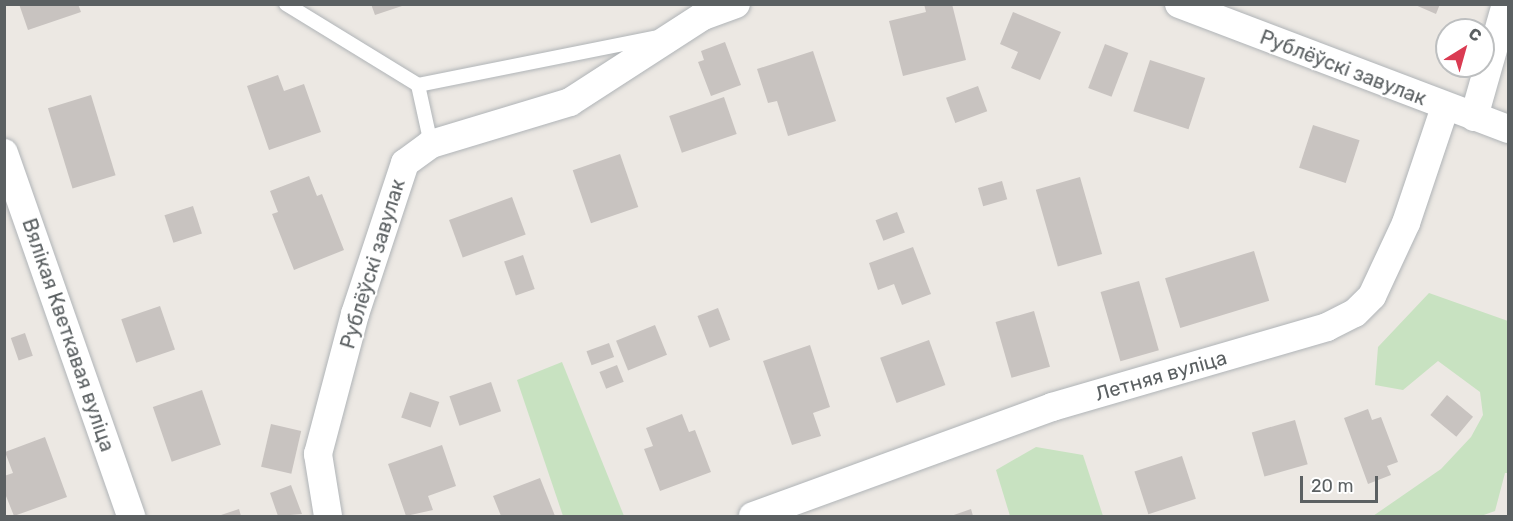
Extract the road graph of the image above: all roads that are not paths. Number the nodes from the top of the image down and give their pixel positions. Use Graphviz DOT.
graph roads {
  1 [pos="286,4"];
  2 [pos="736,4"];
  3 [pos="1179,4"];
  4 [pos="1506,4"];
  5 [pos="673,35"];
  6 [pos="418,85"];
  7 [pos="1445,107"];
  8 [pos="1474,117"];
  9 [pos="1509,129"];
  10 [pos="431,144"];
  11 [pos="4,153"];
  12 [pos="131,516"];
  13 [pos="328,516"];
  14 [pos="753,516"];
  1 -- 6 [label="lane"];
  2 -- 5 [label="street, Рублёўскі завулак"];
  3 -- 7 [label="street, Рублёўскі завулак"];
  4 -- 8 [label="street"];
  5 -- 6 [label="lane"];
  5 -- 10 [label="street, Рублёўскі завулак"];
  6 -- 10 [label="lane"];
  7 -- 8 [label="street, Рублёўскі завулак"];
  7 -- 14 [label="street, Летняя вуліца"];
  8 -- 9 [label="street, Рублёўскі завулак"];
  10 -- 13 [label="street, Рублёўскі завулак"];
  11 -- 12 [label="street, Вялікая Кветкавая вуліца"];
}
